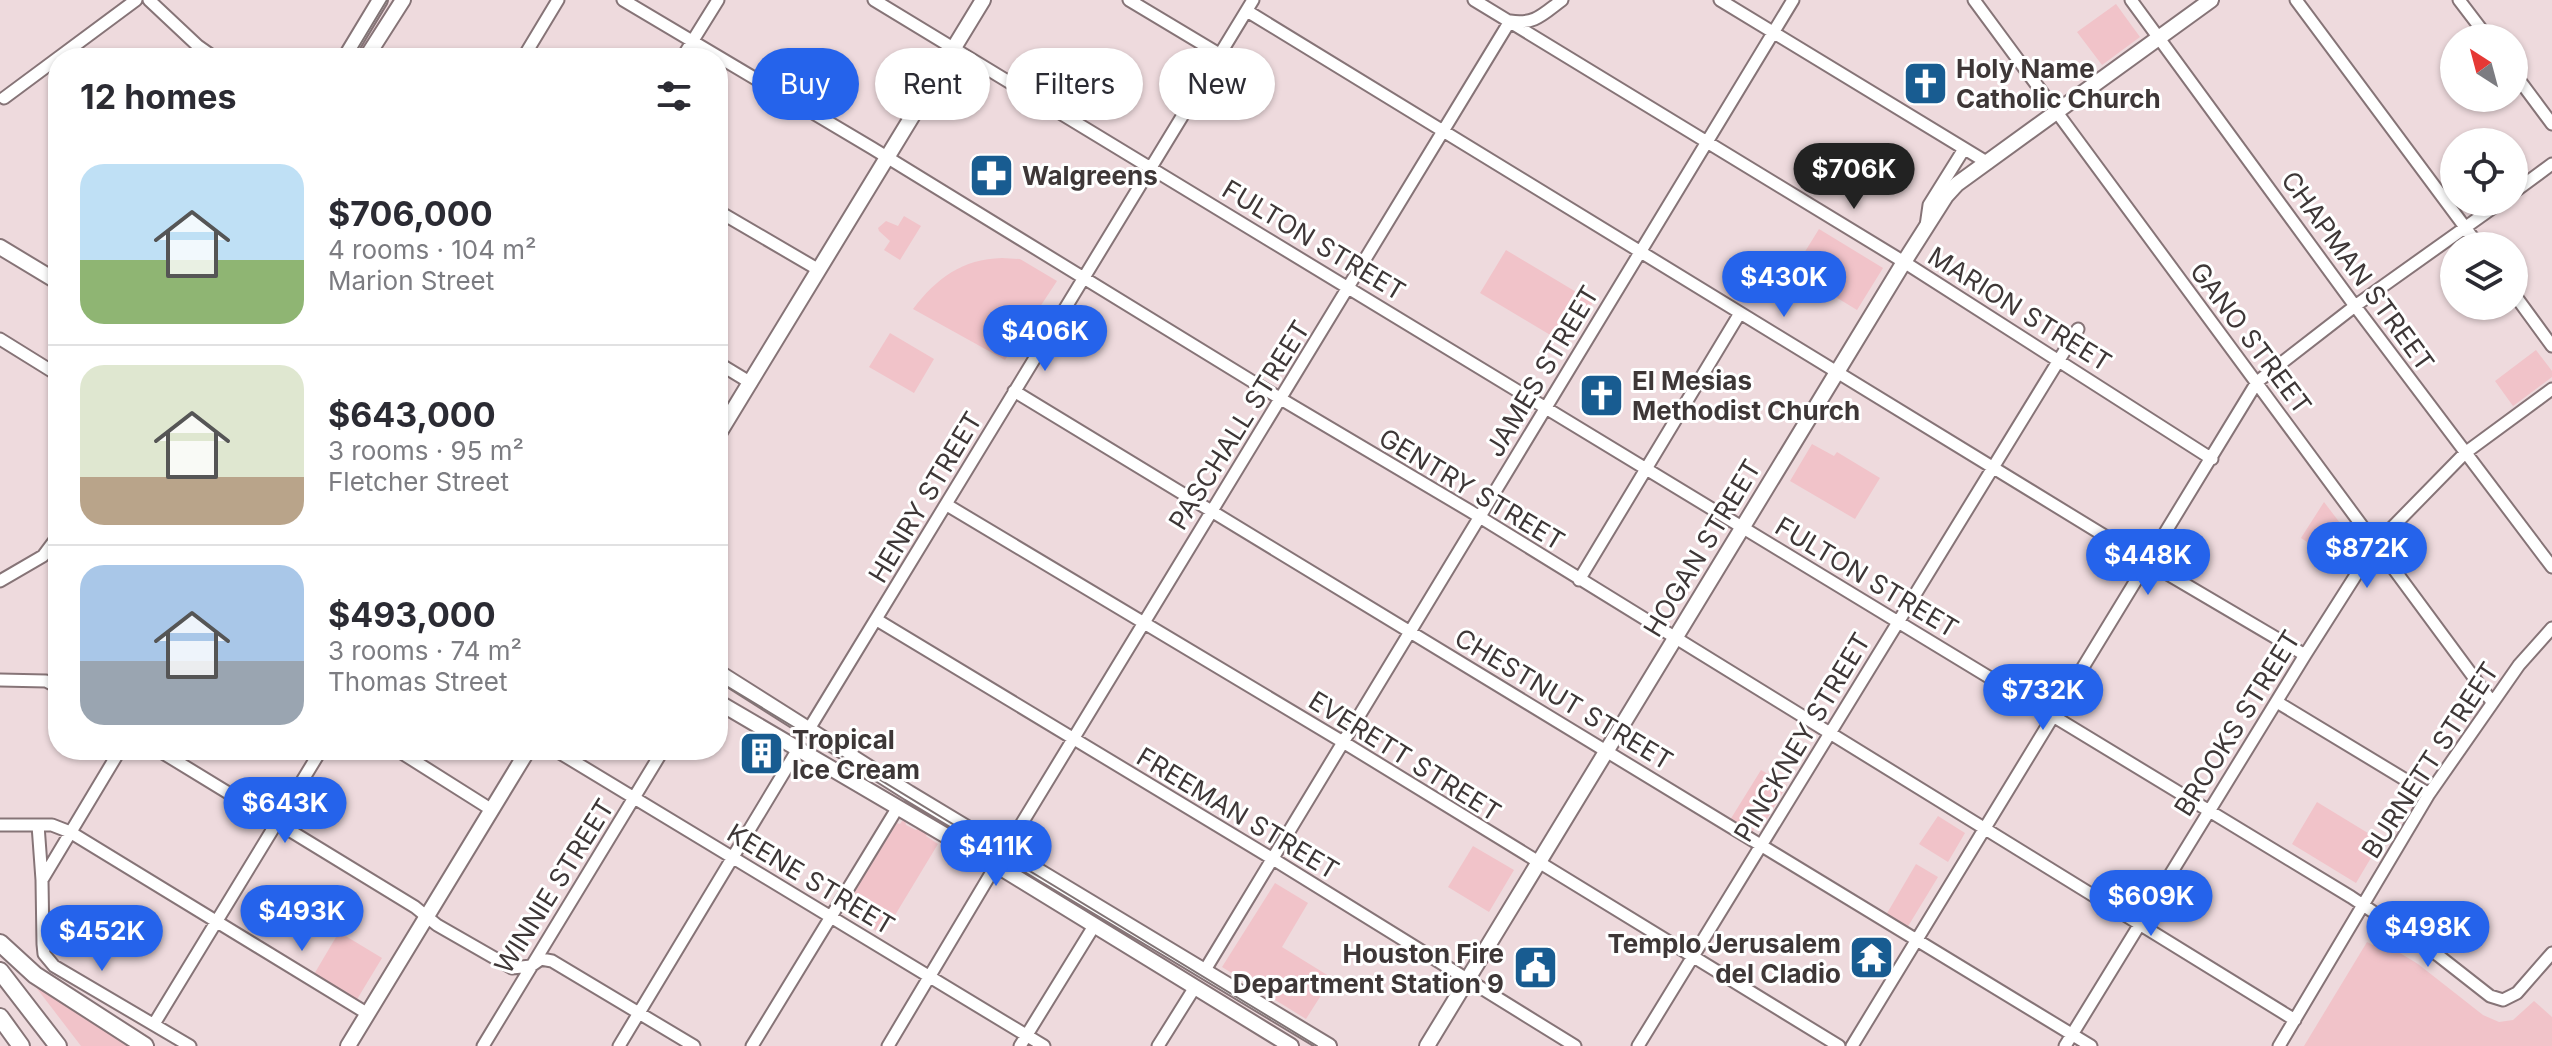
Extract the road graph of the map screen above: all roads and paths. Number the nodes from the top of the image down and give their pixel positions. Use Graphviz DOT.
graph roads {
  1 [pos="136,0"];
  2 [pos="149,0"];
  3 [pos="380,0"];
  4 [pos="403,0"];
  5 [pos="558,0"];
  6 [pos="623,0"];
  7 [pos="718,0"];
  8 [pos="874,0"];
  9 [pos="983,0"];
  10 [pos="1129,0"];
  11 [pos="1474,0"];
  12 [pos="1562,0"];
  13 [pos="1720,0"];
  14 [pos="1793,0"];
  15 [pos="1974,0"];
  16 [pos="2131,0"];
  17 [pos="2211,0"];
  18 [pos="2296,0"];
  19 [pos="2459,0"];
  20 [pos="1250,5"];
  21 [pos="1510,21"];
  22 [pos="2477,24"];
  23 [pos="1773,33"];
  24 [pos="2159,38"];
  25 [pos="693,40"];
  26 [pos="71,48"];
  27 [pos="201,48"];
  28 [pos="351,48"];
  29 [pos="372,48"];
  30 [pos="529,48"];
  31 [pos="688,48"];
  32 [pos="706,48"];
  33 [pos="951,48"];
  34 [pos="954,48"];
  35 [pos="1209,48"];
  36 [pos="1223,48"];
  37 [pos="728,61"];
  38 [pos="48,65"];
  39 [pos="990,71"];
  40 [pos="2528,92"];
  41 [pos="4,98"];
  42 [pos="2058,113"];
  43 [pos="910,120"];
  44 [pos="1180,120"];
  45 [pos="2552,124"];
  46 [pos="1443,133"];
  47 [pos="1707,141"];
  48 [pos="1964,149"];
  49 [pos="888,157"];
  50 [pos="1988,163"];
  51 [pos="2552,164"];
  52 [pos="1151,169"];
  53 [pos="2528,182"];
  54 [pos="2482,216"];
  55 [pos="728,217"];
  56 [pos="1926,226"];
  57 [pos="2466,228"];
  58 [pos="2469,232"];
  59 [pos="0,247"];
  60 [pos="1639,251"];
  61 [pos="1904,262"];
  62 [pos="819,270"];
  63 [pos="48,276"];
  64 [pos="1084,278"];
  65 [pos="1350,287"];
  66 [pos="2355,306"];
  67 [pos="1740,313"];
  68 [pos="2528,313"];
  69 [pos="2078,329"];
  70 [pos="0,339"];
  71 [pos="2552,346"];
  72 [pos="2059,359"];
  73 [pos="48,369"];
  74 [pos="728,369"];
  75 [pos="1838,372"];
  76 [pos="2257,382"];
  77 [pos="751,383"];
  78 [pos="2552,389"];
  79 [pos="1014,391"];
  80 [pos="1281,399"];
  81 [pos="1548,407"];
  82 [pos="728,419"];
  83 [pos="2465,453"];
  84 [pos="2212,459"];
  85 [pos="1646,467"];
  86 [pos="1993,467"];
  87 [pos="947,505"];
  88 [pos="1212,512"];
  89 [pos="1479,517"];
  90 [pos="1743,527"];
  91 [pos="2375,545"];
  92 [pos="48,550"];
  93 [pos="2149,563"];
  94 [pos="2552,567"];
  95 [pos="1579,580"];
  96 [pos="0,581"];
  97 [pos="877,620"];
  98 [pos="1898,622"];
  99 [pos="1144,624"];
  100 [pos="2552,628"];
  101 [pos="1410,632"];
  102 [pos="1674,639"];
  103 [pos="2305,655"];
  104 [pos="728,678"];
  105 [pos="0,680"];
  106 [pos="48,682"];
  107 [pos="2277,702"];
  108 [pos="2492,702"];
  109 [pos="728,708"];
  110 [pos="2054,717"];
  111 [pos="809,729"];
  112 [pos="1830,734"];
  113 [pos="1074,739"];
  114 [pos="1343,742"];
  115 [pos="798,749"];
  116 [pos="1606,751"];
  117 [pos="114,760"];
  118 [pos="175,760"];
  119 [pos="315,760"];
  120 [pos="413,760"];
  121 [pos="522,760"];
  122 [pos="571,760"];
  123 [pos="657,760"];
  124 [pos="2429,794"];
  125 [pos="634,798"];
  126 [pos="898,807"];
  127 [pos="492,810"];
  128 [pos="2208,812"];
  129 [pos="278,822"];
  130 [pos="0,825"];
  131 [pos="38,825"];
  132 [pos="1985,829"];
  133 [pos="70,832"];
  134 [pos="1761,845"];
  135 [pos="1005,851"];
  136 [pos="732,858"];
  137 [pos="1273,859"];
  138 [pos="1539,863"];
  139 [pos="996,865"];
  140 [pos="42,880"];
  141 [pos="2364,906"];
  142 [pos="426,916"];
  143 [pos="831,916"];
  144 [pos="218,922"];
  145 [pos="2138,925"];
  146 [pos="1094,926"];
  147 [pos="1917,940"];
  148 [pos="0,943"];
  149 [pos="2552,953"];
  150 [pos="1693,957"];
  151 [pos="531,966"];
  152 [pos="1205,970"];
  153 [pos="0,971"];
  154 [pos="930,976"];
  155 [pos="1468,980"];
  156 [pos="1195,987"];
  157 [pos="640,1013"];
  158 [pos="368,1014"];
  159 [pos="0,1017"];
  160 [pos="2295,1020"];
  161 [pos="154,1024"];
  162 [pos="0,1028"];
  163 [pos="2072,1035"];
  164 [pos="1024,1041"];
  165 [pos="11,1046"];
  166 [pos="21,1046"];
  167 [pos="58,1046"];
  168 [pos="145,1046"];
  169 [pos="190,1046"];
  170 [pos="348,1046"];
  171 [pos="483,1046"];
  172 [pos="619,1046"];
  173 [pos="694,1046"];
  174 [pos="752,1046"];
  175 [pos="888,1046"];
  176 [pos="1044,1046"];
  177 [pos="1158,1046"];
  178 [pos="1291,1046"];
  179 [pos="1329,1046"];
  180 [pos="1427,1046"];
  181 [pos="1575,1046"];
  182 [pos="1638,1046"];
  183 [pos="1839,1046"];
  184 [pos="1852,1046"];
  185 [pos="2065,1046"];
  186 [pos="2091,1046"];
  187 [pos="2279,1046"];
  1 -- 26 [label="street"];
  2 -- 27 [label="street"];
  3 -- 28 [label="main road"];
  4 -- 29 [label="main road"];
  5 -- 30 [label="street"];
  6 -- 25 [label="street, GENTRY STREET"];
  7 -- 25 [label="street"];
  8 -- 33 [label="street, FULTON STREET"];
  9 -- 34 [label="main road"];
  10 -- 35 [label="street"];
  11 -- 21 [label="street, MARION STREET"];
  12 -- 21 [label="street"];
  13 -- 23 [label="street"];
  14 -- 23 [label="street, JAMES STREET"];
  15 -- 42 [label="street, GANO STREET"];
  16 -- 24 [label="street, CHAPMAN STREET"];
  17 -- 24 [label="main road, HOGAN STREET"];
  18 -- 57 [label="street"];
  19 -- 22 [label="street"];
  20 -- 36 [label="street, HENRY STREET"];
  20 -- 46 [label="street"];
  21 -- 46 [label="street, PASCHALL STREET"];
  21 -- 47 [label="street, MARION STREET"];
  23 -- 47 [label="street, JAMES STREET"];
  23 -- 48 [label="street"];
  24 -- 42 [label="main road, HOGAN STREET"];
  24 -- 66 [label="street, CHAPMAN STREET"];
  25 -- 31 [label="street"];
  25 -- 32 [label="street, GENTRY STREET"];
  37 -- 49 [label="street, GENTRY STREET"];
  38 -- 41 [label="street"];
  39 -- 52 [label="street, FULTON STREET"];
  40 -- 45 [label="street"];
  42 -- 50 [label="main road, HOGAN STREET"];
  42 -- 76 [label="street, GANO STREET"];
  43 -- 49 [label="main road"];
  44 -- 52 [label="street, HENRY STREET"];
  46 -- 60 [label="street"];
  46 -- 65 [label="street, PASCHALL STREET"];
  47 -- 60 [label="street, JAMES STREET"];
  47 -- 61 [label="street, MARION STREET"];
  48 -- 50 [label="street"];
  48 -- 56 [label="street"];
  49 -- 62 [label="main road"];
  49 -- 64 [label="street, GENTRY STREET"];
  50 -- 56 [label="main road, HOGAN STREET"];
  51 -- 53 [label="street"];
  52 -- 64 [label="street, HENRY STREET"];
  52 -- 65 [label="street, FULTON STREET"];
  54 -- 57 [label="street"];
  55 -- 62 [label="street"];
  56 -- 61 [label="main road, HOGAN STREET"];
  57 -- 58 [label="street"];
  57 -- 66 [label="street"];
  59 -- 63 [label="main road"];
  60 -- 67 [label="street"];
  60 -- 81 [label="street, JAMES STREET"];
  61 -- 72 [label="street, MARION STREET"];
  61 -- 75 [label="main road, HOGAN STREET"];
  62 -- 77 [label="main road"];
  64 -- 79 [label="street, HENRY STREET"];
  64 -- 80 [label="street, GENTRY STREET"];
  65 -- 80 [label="street, PASCHALL STREET"];
  65 -- 81 [label="street, FULTON STREET"];
  66 -- 76 [label="street"];
  66 -- 83 [label="street, CHAPMAN STREET"];
  67 -- 75 [label="street"];
  67 -- 85 [label="street"];
  68 -- 71 [label="street"];
  69 -- 72 [label="street, PINCKNEY STREET"];
  70 -- 73 [label="street"];
  72 -- 84 [label="street, MARION STREET"];
  72 -- 86 [label="street, PINCKNEY STREET"];
  74 -- 77 [label="street"];
  75 -- 86 [label="street"];
  75 -- 90 [label="main road, HOGAN STREET"];
  76 -- 84 [label="street"];
  76 -- 91 [label="street, GANO STREET"];
  77 -- 82 [label="main road"];
  78 -- 83 [label="street, BROOKS STREET"];
  79 -- 87 [label="street, HENRY STREET"];
  79 -- 88 [label="street, CHESTNUT STREET"];
  80 -- 88 [label="street, PASCHALL STREET"];
  80 -- 89 [label="street, GENTRY STREET"];
  81 -- 85 [label="street, FULTON STREET"];
  81 -- 89 [label="street, JAMES STREET"];
  83 -- 91 [label="street, BROOKS STREET"];
  83 -- 94 [label="street, CHAPMAN STREET"];
  84 -- 93 [label="street"];
  85 -- 90 [label="street, FULTON STREET"];
  85 -- 95 [label="street"];
  86 -- 93 [label="street"];
  86 -- 98 [label="street, PINCKNEY STREET"];
  87 -- 97 [label="street, HENRY STREET"];
  87 -- 99 [label="street, EVERETT STREET"];
  88 -- 99 [label="street, PASCHALL STREET"];
  88 -- 101 [label="street, CHESTNUT STREET"];
  89 -- 95 [label="street, GENTRY STREET"];
  89 -- 101 [label="street, JAMES STREET"];
  90 -- 98 [label="street, FULTON STREET"];
  90 -- 102 [label="main road, HOGAN STREET"];
  91 -- 103 [label="street, BROOKS STREET"];
  91 -- 108 [label="street, GANO STREET"];
  92 -- 96 [label="street"];
  93 -- 103 [label="street"];
  93 -- 110 [label="street"];
  95 -- 102 [label="street, GENTRY STREET"];
  97 -- 111 [label="street, HENRY STREET"];
  97 -- 113 [label="street, FREEMAN STREET"];
  98 -- 110 [label="street, FULTON STREET"];
  98 -- 112 [label="street, PINCKNEY STREET"];
  99 -- 113 [label="street, PASCHALL STREET"];
  99 -- 114 [label="street, EVERETT STREET"];
  100 -- 108 [label="street, BURNETT STREET"];
  101 -- 114 [label="street, JAMES STREET"];
  101 -- 116 [label="street, CHESTNUT STREET"];
  102 -- 112 [label="street, GENTRY STREET"];
  102 -- 116 [label="main road, HOGAN STREET"];
  103 -- 107 [label="street, BROOKS STREET"];
  104 -- 111 [label="main road"];
  105 -- 106 [label="street"];
  107 -- 124 [label="street"];
  107 -- 128 [label="street, BROOKS STREET"];
  108 -- 124 [label="street, BURNETT STREET"];
  109 -- 115 [label="main road"];
  110 -- 128 [label="street, FULTON STREET"];
  110 -- 132 [label="street"];
  111 -- 135 [label="main road"];
  112 -- 132 [label="street, GENTRY STREET"];
  112 -- 134 [label="street, PINCKNEY STREET"];
  113 -- 135 [label="street, PASCHALL STREET"];
  113 -- 137 [label="street, FREEMAN STREET"];
  114 -- 137 [label="street, JAMES STREET"];
  114 -- 138 [label="street, EVERETT STREET"];
  115 -- 126 [label="main road"];
  115 -- 136 [label="street"];
  116 -- 134 [label="street, CHESTNUT STREET"];
  116 -- 138 [label="main road, HOGAN STREET"];
  117 -- 133 [label="street"];
  118 -- 129 [label="street"];
  119 -- 129 [label="street"];
  120 -- 127 [label="street"];
  121 -- 127 [label="main road"];
  122 -- 125 [label="street, KEENE STREET"];
  123 -- 125 [label="street, WINNIE STREET"];
  124 -- 141 [label="street, BURNETT STREET"];
  125 -- 136 [label="street, KEENE STREET"];
  125 -- 151 [label="street, WINNIE STREET"];
  126 -- 139 [label="main road"];
  126 -- 143 [label="street"];
  127 -- 142 [label="main road"];
  128 -- 141 [label="street, FULTON STREET"];
  128 -- 145 [label="street, BROOKS STREET"];
  129 -- 142 [label="street"];
  129 -- 144 [label="street"];
  130 -- 131 [label="street"];
  131 -- 133 [label="street"];
  131 -- 140 [label="street"];
  132 -- 145 [label="street, GENTRY STREET"];
  132 -- 147 [label="street"];
  133 -- 140 [label="street"];
  133 -- 144 [label="street"];
  134 -- 147 [label="street, CHESTNUT STREET"];
  134 -- 150 [label="street, PINCKNEY STREET"];
  135 -- 152 [label="main road"];
  136 -- 143 [label="street, KEENE STREET"];
  136 -- 157 [label="street"];
  137 -- 152 [label="street, JAMES STREET"];
  137 -- 155 [label="street, FREEMAN STREET"];
  138 -- 150 [label="street, EVERETT STREET"];
  138 -- 155 [label="main road, HOGAN STREET"];
  139 -- 146 [label="main road"];
  139 -- 154 [label="street"];
  140 -- 161 [label="street"];
  141 -- 149 [label="street, FULTON STREET"];
  141 -- 160 [label="street, BURNETT STREET"];
  142 -- 151 [label="street"];
  142 -- 158 [label="main road"];
  143 -- 154 [label="street, KEENE STREET"];
  143 -- 174 [label="street"];
  144 -- 158 [label="street"];
  144 -- 161 [label="street"];
  145 -- 160 [label="street, GENTRY STREET"];
  145 -- 163 [label="street, BROOKS STREET"];
  146 -- 156 [label="main road"];
  146 -- 164 [label="street"];
  147 -- 163 [label="street, CHESTNUT STREET"];
  147 -- 184 [label="street"];
  148 -- 168 [label="highway"];
  150 -- 182 [label="street, PINCKNEY STREET"];
  150 -- 183 [label="street, EVERETT STREET"];
  151 -- 157 [label="street"];
  151 -- 171 [label="street, WINNIE STREET"];
  152 -- 179 [label="main road"];
  153 -- 167 [label="highway"];
  154 -- 164 [label="street, KEENE STREET"];
  154 -- 175 [label="street"];
  155 -- 180 [label="main road, HOGAN STREET"];
  155 -- 181 [label="street, FREEMAN STREET"];
  156 -- 177 [label="street"];
  156 -- 178 [label="main road"];
  157 -- 172 [label="street"];
  157 -- 173 [label="street"];
  158 -- 170 [label="main road"];
  159 -- 166 [label="highway"];
  160 -- 187 [label="street, BURNETT STREET"];
  161 -- 169 [label="street"];
  162 -- 165 [label="highway"];
  163 -- 185 [label="street, BROOKS STREET"];
  163 -- 186 [label="street, CHESTNUT STREET"];
  164 -- 176 [label="street, KEENE STREET"];
}
